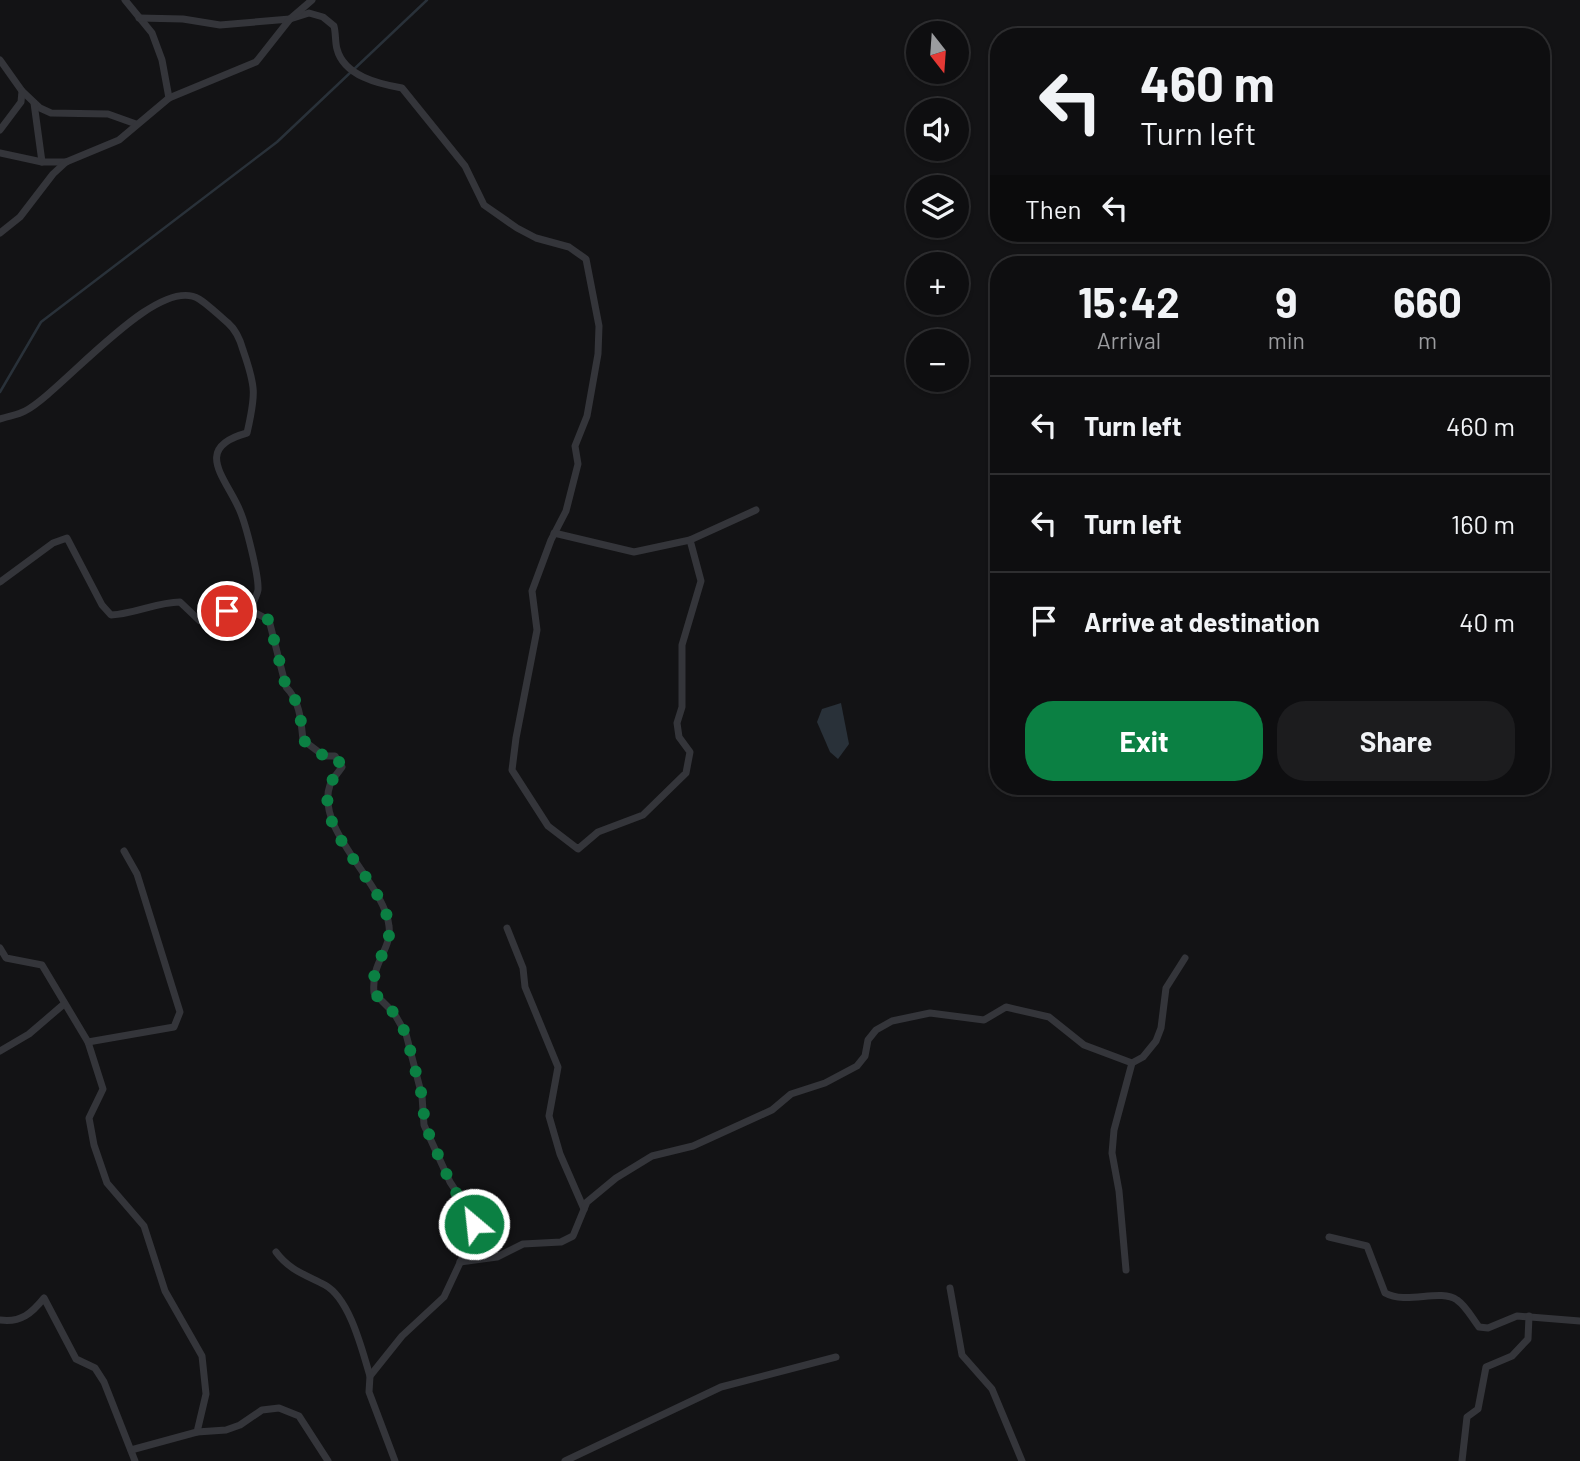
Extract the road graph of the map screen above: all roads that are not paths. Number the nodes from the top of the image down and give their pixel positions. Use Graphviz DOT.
graph roads {
  1 [pos="125,0"];
  2 [pos="312,0"];
  3 [pos="139,18"];
  4 [pos="290,19"];
  5 [pos="0,60"];
  6 [pos="22,91"];
  7 [pos="169,98"];
  8 [pos="34,102"];
  9 [pos="136,124"];
  10 [pos="0,130"];
  11 [pos="0,153"];
  12 [pos="42,162"];
  13 [pos="66,162"];
  14 [pos="0,233"];
  15 [pos="0,419"];
  16 [pos="756,510"];
  17 [pos="554,533"];
  18 [pos="690,540"];
  19 [pos="0,582"];
  20 [pos="250,610"];
  21 [pos="124,851"];
  22 [pos="507,928"];
  23 [pos="0,948"];
  24 [pos="1185,958"];
  25 [pos="64,1004"];
  26 [pos="88,1042"];
  27 [pos="0,1051"];
  28 [pos="1132,1063"];
  29 [pos="584,1209"];
  30 [pos="1329,1237"];
  31 [pos="276,1252"];
  32 [pos="460,1262"];
  33 [pos="1126,1270"];
  34 [pos="950,1288"];
  35 [pos="1529,1316"];
  36 [pos="0,1320"];
  37 [pos="1580,1321"];
  38 [pos="836,1357"];
  39 [pos="370,1376"];
  40 [pos="197,1432"];
  41 [pos="131,1450"];
  42 [pos="135,1461"];
  43 [pos="328,1461"];
  44 [pos="395,1461"];
  45 [pos="565,1461"];
  46 [pos="1022,1461"];
  47 [pos="1462,1461"];
  1 -- 3 [label="street"];
  2 -- 4 [label="street"];
  3 -- 4 [label="street"];
  3 -- 7 [label="street"];
  4 -- 7 [label="street"];
  4 -- 17 [label="street"];
  5 -- 6 [label="street"];
  6 -- 8 [label="street"];
  6 -- 10 [label="street"];
  7 -- 9 [label="street"];
  8 -- 9 [label="street"];
  8 -- 12 [label="street"];
  9 -- 13 [label="street"];
  11 -- 12 [label="street"];
  12 -- 13 [label="street"];
  13 -- 14 [label="street"];
  15 -- 20 [label="street"];
  16 -- 18 [label="street"];
  17 -- 18 [label="street"];
  17 -- 18 [label="street"];
  19 -- 20 [label="street"];
  20 -- 32 [label="street"];
  21 -- 26 [label="street"];
  22 -- 29 [label="street"];
  23 -- 25 [label="street"];
  24 -- 28 [label="street"];
  25 -- 26 [label="street"];
  25 -- 27 [label="street"];
  26 -- 40 [label="street"];
  28 -- 29 [label="street"];
  28 -- 33 [label="street"];
  29 -- 32 [label="street"];
  30 -- 35 [label="street"];
  31 -- 39 [label="street"];
  32 -- 39 [label="street"];
  34 -- 46 [label="street"];
  35 -- 37 [label="street"];
  35 -- 47 [label="street"];
  36 -- 41 [label="street"];
  38 -- 45 [label="street"];
  39 -- 44 [label="street"];
  40 -- 41 [label="street"];
  40 -- 43 [label="street"];
  41 -- 42 [label="street"];
}
